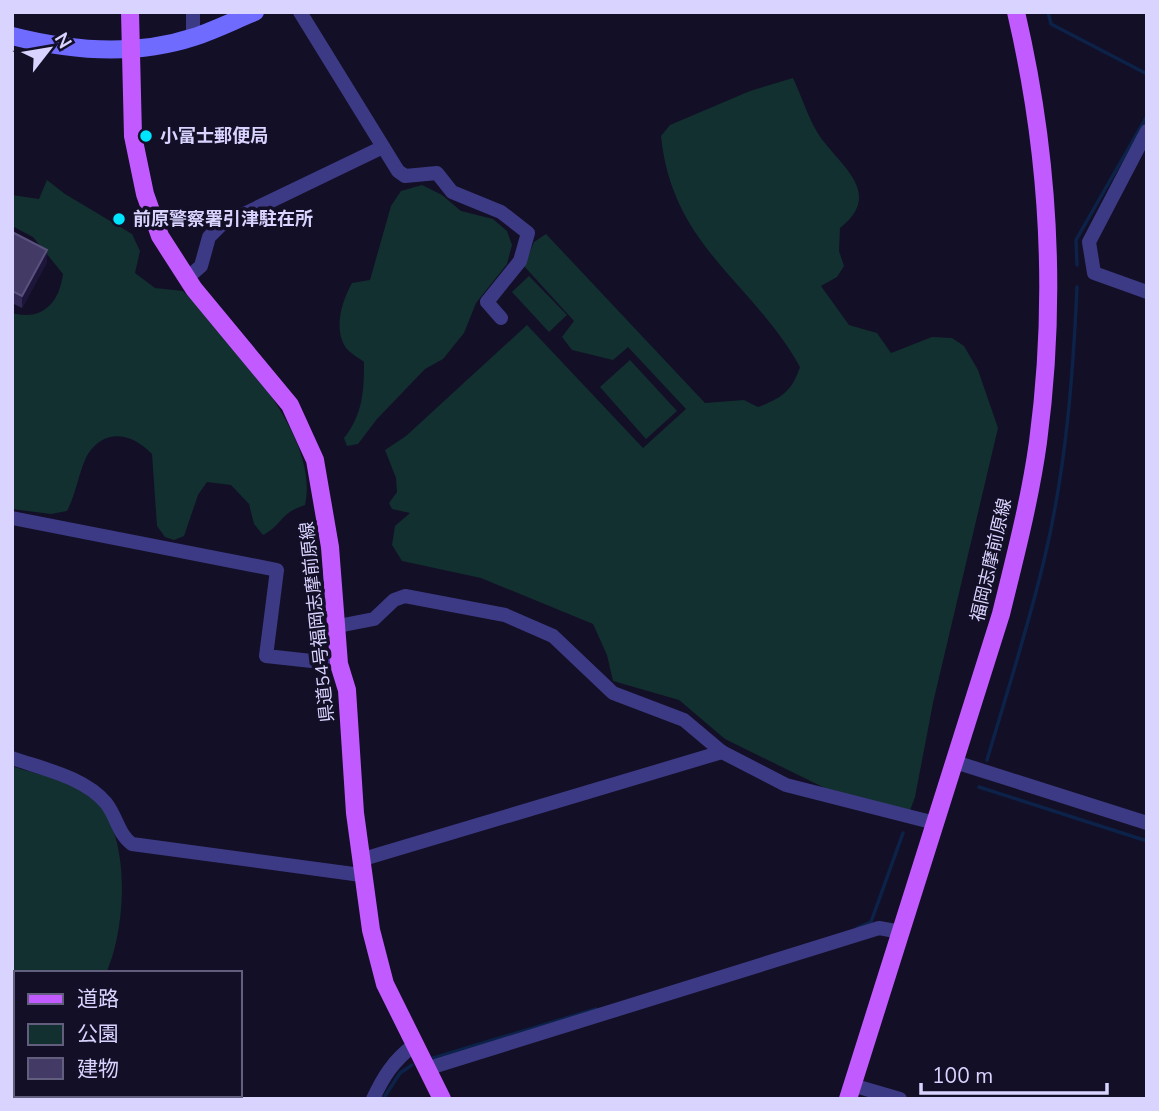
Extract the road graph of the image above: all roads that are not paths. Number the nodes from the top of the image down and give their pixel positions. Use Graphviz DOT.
graph roads {
  1 [pos="130,12"];
  2 [pos="193,12"];
  3 [pos="255,12"];
  4 [pos="300,12"];
  5 [pos="1016,12"];
  6 [pos="12,36"];
  7 [pos="193,37"];
  8 [pos="131,47"];
  9 [pos="1147,131"];
  10 [pos="383,147"];
  11 [pos="186,279"];
  12 [pos="1147,292"];
  13 [pos="501,318"];
  14 [pos="12,518"];
  15 [pos="338,626"];
  16 [pos="339,664"];
  17 [pos="722,751"];
  18 [pos="12,758"];
  19 [pos="955,762"];
  20 [pos="935,823"];
  21 [pos="1147,823"];
  22 [pos="361,867"];
  23 [pos="901,933"];
  24 [pos="414,1046"];
  25 [pos="426,1069"];
  26 [pos="850,1092"];
  27 [pos="373,1099"];
  28 [pos="442,1099"];
  29 [pos="900,1099"];
  1 -- 8 [label="main road, 県道54号福岡志摩前原線"];
  2 -- 7 [label="street"];
  3 -- 7 [label="main road"];
  4 -- 10 [label="street"];
  5 -- 19 [label="main road, 福岡志摩前原線"];
  6 -- 8 [label="main road"];
  7 -- 8 [label="main road"];
  8 -- 11 [label="main road, 県道54号福岡志摩前原線"];
  9 -- 12 [label="street"];
  10 -- 11 [label="street"];
  10 -- 13 [label="street"];
  11 -- 15 [label="main road, 県道54号福岡志摩前原線"];
  14 -- 16 [label="street"];
  15 -- 16 [label="main road, 県道54号福岡志摩前原線"];
  15 -- 17 [label="street"];
  16 -- 22 [label="main road, 県道54号福岡志摩前原線"];
  17 -- 20 [label="street"];
  17 -- 22 [label="street"];
  18 -- 22 [label="street"];
  19 -- 20 [label="main road, 福岡志摩前原線"];
  19 -- 21 [label="street"];
  20 -- 23 [label="main road, 福岡志摩前原線"];
  22 -- 24 [label="main road, 県道54号福岡志摩前原線"];
  23 -- 25 [label="street"];
  23 -- 26 [label="main road, 福岡志摩前原線"];
  24 -- 25 [label="main road, 県道54号福岡志摩前原線"];
  24 -- 27 [label="street"];
  25 -- 28 [label="main road, 県道54号福岡志摩前原線"];
  26 -- 29 [label="street"];
}
